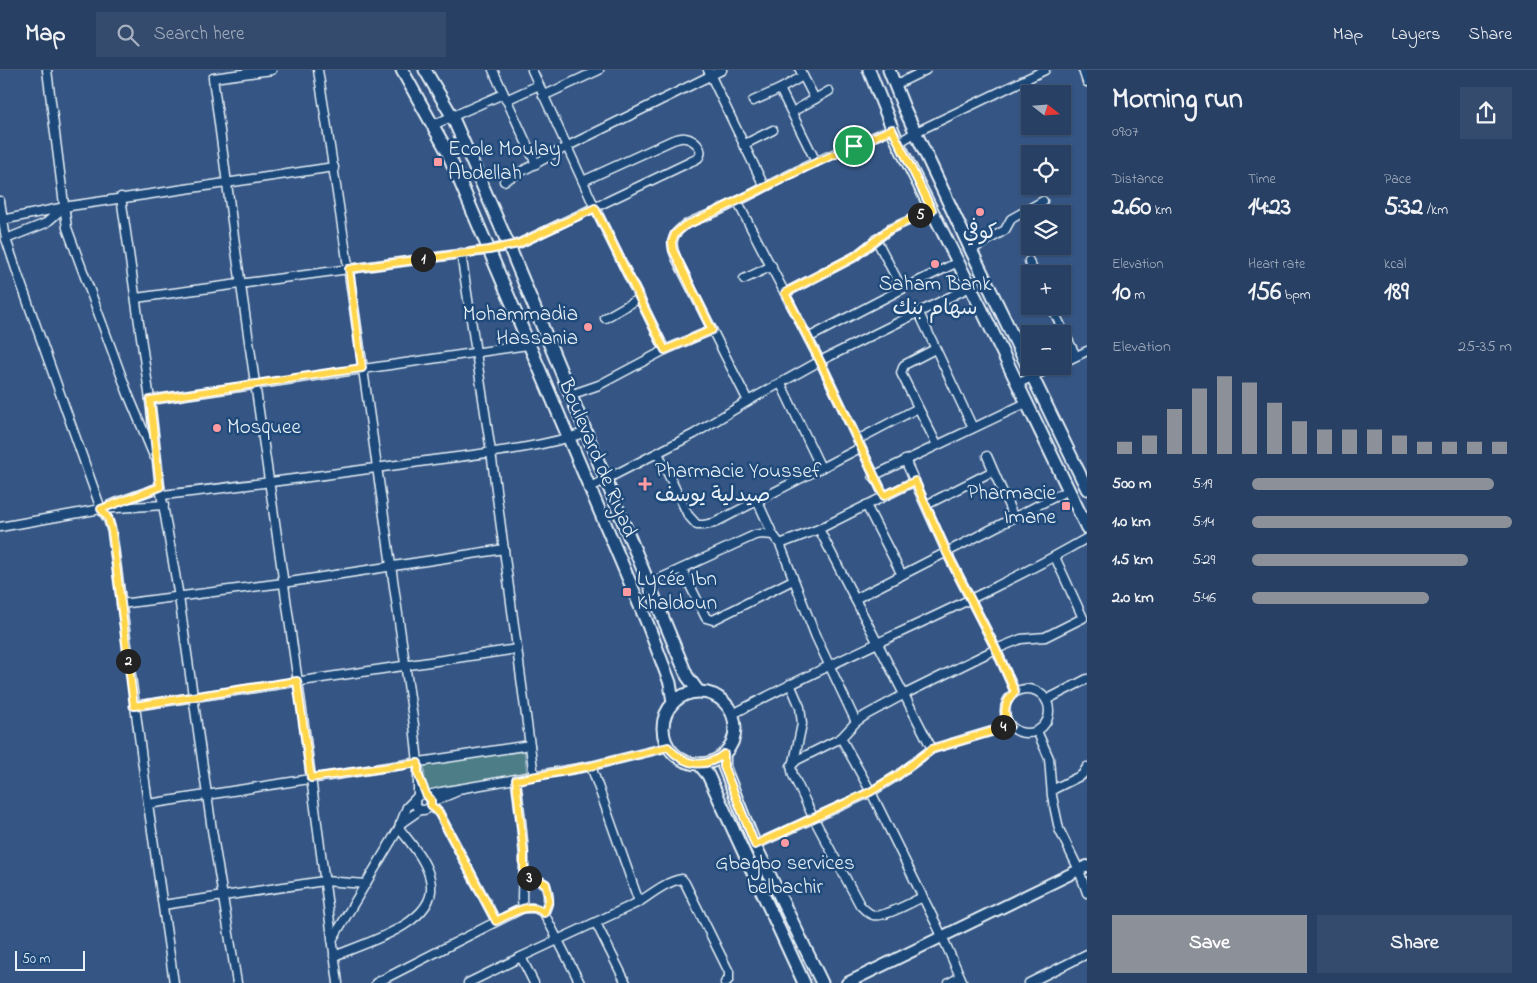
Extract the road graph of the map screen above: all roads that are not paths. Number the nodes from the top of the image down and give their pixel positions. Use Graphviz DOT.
graph roads {
  1 [pos="47,70"];
  2 [pos="272,70"];
  3 [pos="318,70"];
  4 [pos="402,70"];
  5 [pos="425,70"];
  6 [pos="493,70"];
  7 [pos="532,70"];
  8 [pos="599,70"];
  9 [pos="722,70"];
  10 [pos="869,70"];
  11 [pos="889,70"];
  12 [pos="926,70"];
  13 [pos="1046,70"];
  14 [pos="1083,70"];
  15 [pos="710,73"];
  16 [pos="802,73"];
  17 [pos="1087,82"];
  18 [pos="539,85"];
  19 [pos="895,85"];
  20 [pos="780,89"];
  21 [pos="829,92"];
  22 [pos="543,96"];
  23 [pos="504,97"];
  24 [pos="815,99"];
  25 [pos="753,101"];
  26 [pos="792,112"];
  27 [pos="452,116"];
  28 [pos="433,125"];
  29 [pos="892,129"];
  30 [pos="773,130"];
  31 [pos="916,132"];
  32 [pos="898,143"];
  33 [pos="743,145"];
  34 [pos="568,146"];
  35 [pos="816,162"];
  36 [pos="536,164"];
  37 [pos="334,167"];
  38 [pos="504,181"];
  39 [pos="583,181"];
  40 [pos="226,182"];
  41 [pos="764,186"];
  42 [pos="121,198"];
  43 [pos="0,201"];
  44 [pos="738,201"];
  45 [pos="1042,202"];
  46 [pos="63,207"];
  47 [pos="595,208"];
  48 [pos="932,210"];
  49 [pos="2,220"];
  50 [pos="6,239"];
  51 [pos="876,239"];
  52 [pos="509,246"];
  53 [pos="489,250"];
  54 [pos="971,250"];
  55 [pos="461,253"];
  56 [pos="1029,261"];
  57 [pos="958,262"];
  58 [pos="1031,265"];
  59 [pos="772,266"];
  60 [pos="349,269"];
  61 [pos="744,279"];
  62 [pos="240,284"];
  63 [pos="970,287"];
  64 [pos="902,289"];
  65 [pos="785,293"];
  66 [pos="136,298"];
  67 [pos="640,298"];
  68 [pos="919,313"];
  69 [pos="1056,315"];
  70 [pos="605,318"];
  71 [pos="712,330"];
  72 [pos="808,338"];
  73 [pos="528,345"];
  74 [pos="935,349"];
  75 [pos="665,350"];
  76 [pos="1087,351"];
  77 [pos="476,353"];
  78 [pos="1076,356"];
  79 [pos="1071,358"];
  80 [pos="820,361"];
  81 [pos="362,368"];
  82 [pos="1038,375"];
  83 [pos="1032,378"];
  84 [pos="255,384"];
  85 [pos="781,384"];
  86 [pos="1017,384"];
  87 [pos="570,395"];
  88 [pos="150,400"];
  89 [pos="748,401"];
  90 [pos="1026,403"];
  91 [pos="918,408"];
  92 [pos="973,428"];
  93 [pos="586,432"];
  94 [pos="568,438"];
  95 [pos="858,444"];
  96 [pos="937,445"];
  97 [pos="491,452"];
  98 [pos="658,453"];
  99 [pos="987,456"];
  100 [pos="905,460"];
  101 [pos="157,464"];
  102 [pos="377,468"];
  103 [pos="822,468"];
  104 [pos="993,471"];
  105 [pos="1084,473"];
  106 [pos="873,476"];
  107 [pos="606,479"];
  108 [pos="915,481"];
  109 [pos="269,483"];
  110 [pos="160,487"];
  111 [pos="588,488"];
  112 [pos="1087,489"];
  113 [pos="1068,490"];
  114 [pos="162,496"];
  115 [pos="884,496"];
  116 [pos="757,500"];
  117 [pos="164,505"];
  118 [pos="866,505"];
  119 [pos="926,505"];
  120 [pos="101,509"];
  121 [pos="1014,518"];
  122 [pos="0,527"];
  123 [pos="1087,528"];
  124 [pos="818,529"];
  125 [pos="773,535"];
  126 [pos="1087,538"];
  127 [pos="780,544"];
  128 [pos="504,549"];
  129 [pos="947,553"];
  130 [pos="1055,556"];
  131 [pos="391,566"];
  132 [pos="682,569"];
  133 [pos="902,575"];
  134 [pos="793,580"];
  135 [pos="283,583"];
  136 [pos="648,584"];
  137 [pos="179,597"];
  138 [pos="855,599"];
  139 [pos="971,599"];
  140 [pos="121,604"];
  141 [pos="1083,618"];
  142 [pos="1087,626"];
  143 [pos="877,644"];
  144 [pos="996,649"];
  145 [pos="517,650"];
  146 [pos="406,665"];
  147 [pos="829,665"];
  148 [pos="1087,679"];
  149 [pos="297,681"];
  150 [pos="790,684"];
  151 [pos="698,691"];
  152 [pos="1015,692"];
  153 [pos="903,695"];
  154 [pos="193,698"];
  155 [pos="1046,700"];
  156 [pos="673,702"];
  157 [pos="134,706"];
  158 [pos="733,714"];
  159 [pos="856,722"];
  160 [pos="1010,726"];
  161 [pos="1037,731"];
  162 [pos="841,738"];
  163 [pos="530,745"];
  164 [pos="668,747"];
  165 [pos="932,749"];
  166 [pos="724,754"];
  167 [pos="794,762"];
  168 [pos="418,763"];
  169 [pos="699,764"];
  170 [pos="591,766"];
  171 [pos="1087,767"];
  172 [pos="534,776"];
  173 [pos="311,778"];
  174 [pos="516,780"];
  175 [pos="1052,790"];
  176 [pos="870,792"];
  177 [pos="207,795"];
  178 [pos="425,799"];
  179 [pos="148,804"];
  180 [pos="420,810"];
  181 [pos="813,817"];
  182 [pos="400,826"];
  183 [pos="755,845"];
  184 [pos="1083,868"];
  185 [pos="524,877"];
  186 [pos="324,881"];
  187 [pos="366,884"];
  188 [pos="1087,893"];
  189 [pos="222,896"];
  190 [pos="923,897"];
  191 [pos="639,902"];
  192 [pos="163,905"];
  193 [pos="523,908"];
  194 [pos="544,913"];
  195 [pos="496,921"];
  196 [pos="596,923"];
  197 [pos="942,936"];
  198 [pos="558,939"];
  199 [pos="332,940"];
  200 [pos="1087,954"];
  201 [pos="334,956"];
  202 [pos="521,957"];
  203 [pos="961,980"];
  204 [pos="174,983"];
  205 [pos="237,983"];
  206 [pos="338,983"];
  207 [pos="376,983"];
  208 [pos="468,983"];
  209 [pos="534,983"];
  210 [pos="580,983"];
  211 [pos="626,983"];
  212 [pos="725,983"];
  213 [pos="804,983"];
  214 [pos="822,983"];
  215 [pos="847,983"];
  216 [pos="950,983"];
  217 [pos="1029,983"];
  1 -- 46 [label="street"];
  2 -- 40 [label="street"];
  3 -- 37 [label="street"];
  4 -- 28 [label="main road, Boulevard de Riyad"];
  5 -- 27 [label="main road, Boulevard de Riyad"];
  6 -- 23 [label="street"];
  7 -- 18 [label="street"];
  8 -- 22 [label="street"];
  9 -- 15 [label="street"];
  10 -- 29 [label="main road"];
  11 -- 19 [label="main road"];
  12 -- 19 [label="street"];
  13 -- 31 [label="street"];
  14 -- 17 [label="street"];
  15 -- 33 [label="street"];
  15 -- 34 [label="street"];
  16 -- 20 [label="street"];
  16 -- 24 [label="street"];
  18 -- 22 [label="street"];
  18 -- 23 [label="street"];
  19 -- 31 [label="main road"];
  20 -- 25 [label="street"];
  20 -- 26 [label="street"];
  21 -- 24 [label="street"];
  22 -- 34 [label="street"];
  23 -- 27 [label="street"];
  23 -- 36 [label="street"];
  24 -- 26 [label="street"];
  26 -- 35 [label="street"];
  27 -- 28 [label="street"];
  27 -- 52 [label="main road, Boulevard de Riyad"];
  28 -- 53 [label="main road, Boulevard de Riyad"];
  29 -- 32 [label="main road"];
  29 -- 35 [label="street"];
  30 -- 33 [label="street"];
  31 -- 32 [label="street"];
  31 -- 54 [label="main road"];
  32 -- 48 [label="main road"];
  33 -- 41 [label="street"];
  34 -- 36 [label="street"];
  34 -- 39 [label="street"];
  35 -- 41 [label="street"];
  36 -- 38 [label="street"];
  37 -- 40 [label="street"];
  37 -- 60 [label="street"];
  39 -- 47 [label="street"];
  39 -- 47 [label="street"];
  40 -- 42 [label="street"];
  40 -- 62 [label="street"];
  41 -- 44 [label="street"];
  42 -- 46 [label="street"];
  42 -- 66 [label="street"];
  43 -- 49 [label="street"];
  44 -- 59 [label="street"];
  44 -- 71 [label="street"];
  45 -- 54 [label="street"];
  46 -- 49 [label="street"];
  46 -- 50 [label="street"];
  46 -- 101 [label="street"];
  47 -- 52 [label="street"];
  47 -- 67 [label="street"];
  48 -- 51 [label="street"];
  48 -- 57 [label="main road"];
  49 -- 50 [label="street"];
  50 -- 120 [label="street"];
  51 -- 64 [label="street"];
  51 -- 65 [label="street"];
  52 -- 53 [label="street"];
  52 -- 87 [label="main road, Boulevard de Riyad"];
  53 -- 55 [label="street"];
  53 -- 73 [label="main road, Boulevard de Riyad"];
  54 -- 83 [label="main road"];
  55 -- 60 [label="street"];
  55 -- 77 [label="street"];
  56 -- 58 [label="street"];
  57 -- 63 [label="main road"];
  57 -- 64 [label="street"];
  59 -- 61 [label="street"];
  59 -- 65 [label="street"];
  60 -- 62 [label="street"];
  60 -- 81 [label="street"];
  62 -- 66 [label="street"];
  62 -- 84 [label="street"];
  63 -- 68 [label="street"];
  63 -- 86 [label="main road"];
  64 -- 72 [label="street"];
  65 -- 72 [label="street"];
  66 -- 88 [label="street"];
  67 -- 70 [label="street"];
  67 -- 75 [label="street"];
  68 -- 74 [label="street"];
  68 -- 80 [label="street"];
  69 -- 78 [label="street"];
  71 -- 75 [label="street"];
  71 -- 89 [label="street"];
  72 -- 80 [label="street"];
  73 -- 77 [label="street"];
  73 -- 94 [label="main road, Boulevard de Riyad"];
  74 -- 91 [label="street"];
  74 -- 92 [label="street"];
  75 -- 87 [label="street"];
  76 -- 78 [label="street"];
  77 -- 81 [label="street"];
  77 -- 97 [label="street"];
  78 -- 79 [label="street"];
  80 -- 85 [label="street"];
  80 -- 95 [label="street"];
  81 -- 84 [label="street"];
  81 -- 102 [label="street"];
  82 -- 83 [label="street"];
  83 -- 86 [label="street"];
  83 -- 105 [label="main road"];
  84 -- 88 [label="street"];
  84 -- 109 [label="street"];
  85 -- 89 [label="street"];
  85 -- 103 [label="street"];
  86 -- 90 [label="main road"];
  87 -- 93 [label="main road, Boulevard de Riyad"];
  88 -- 101 [label="street"];
  89 -- 98 [label="street"];
  90 -- 92 [label="street"];
  90 -- 113 [label="main road"];
  91 -- 95 [label="street"];
  91 -- 96 [label="street"];
  92 -- 96 [label="street"];
  93 -- 94 [label="street"];
  93 -- 107 [label="main road, Boulevard de Riyad"];
  94 -- 97 [label="street"];
  94 -- 111 [label="main road, Boulevard de Riyad"];
  95 -- 103 [label="street"];
  95 -- 106 [label="street"];
  96 -- 100 [label="street"];
  97 -- 102 [label="street"];
  97 -- 128 [label="street"];
  98 -- 107 [label="street"];
  98 -- 116 [label="street"];
  99 -- 104 [label="street"];
  100 -- 106 [label="street"];
  100 -- 108 [label="street"];
  101 -- 110 [label="street"];
  102 -- 109 [label="street"];
  102 -- 131 [label="street"];
  103 -- 116 [label="street"];
  104 -- 119 [label="street"];
  104 -- 121 [label="street"];
  105 -- 112 [label="main road"];
  106 -- 115 [label="street"];
  107 -- 111 [label="street"];
  107 -- 136 [label="main road, Boulevard de Riyad"];
  108 -- 115 [label="street"];
  108 -- 119 [label="street"];
  109 -- 114 [label="street"];
  109 -- 135 [label="street"];
  110 -- 114 [label="street"];
  110 -- 120 [label="street"];
  111 -- 156 [label="main road, Boulevard de Riyad"];
  113 -- 121 [label="street"];
  113 -- 123 [label="main road"];
  114 -- 117 [label="street"];
  115 -- 118 [label="street"];
  116 -- 125 [label="street"];
  117 -- 120 [label="street"];
  117 -- 137 [label="street"];
  118 -- 124 [label="street"];
  118 -- 133 [label="street"];
  119 -- 129 [label="street"];
  120 -- 122 [label="street"];
  120 -- 140 [label="street"];
  121 -- 129 [label="street"];
  124 -- 127 [label="street"];
  124 -- 138 [label="street"];
  125 -- 127 [label="street"];
  125 -- 132 [label="street"];
  126 -- 130 [label="street"];
  127 -- 134 [label="street"];
  128 -- 131 [label="street"];
  128 -- 145 [label="street"];
  129 -- 133 [label="street"];
  129 -- 139 [label="street"];
  130 -- 139 [label="street"];
  130 -- 141 [label="street"];
  131 -- 135 [label="street"];
  131 -- 146 [label="street"];
  132 -- 134 [label="street"];
  132 -- 136 [label="street"];
  133 -- 138 [label="street"];
  134 -- 147 [label="street"];
  135 -- 137 [label="street"];
  135 -- 149 [label="street"];
  136 -- 151 [label="main road, Boulevard de Riyad"];
  137 -- 140 [label="street"];
  137 -- 154 [label="street"];
  138 -- 143 [label="street"];
  139 -- 143 [label="street"];
  139 -- 144 [label="street"];
  140 -- 157 [label="street"];
  141 -- 142 [label="street"];
  141 -- 144 [label="street"];
  143 -- 147 [label="street"];
  143 -- 153 [label="street"];
  144 -- 152 [label="street"];
  144 -- 153 [label="street"];
  145 -- 146 [label="street"];
  145 -- 163 [label="street"];
  146 -- 149 [label="street"];
  146 -- 168 [label="street"];
  147 -- 150 [label="street"];
  147 -- 159 [label="street"];
  148 -- 155 [label="street"];
  149 -- 154 [label="street"];
  149 -- 173 [label="street"];
  150 -- 158 [label="street"];
  150 -- 167 [label="street"];
  151 -- 156 [label="main road"];
  151 -- 158 [label="main road"];
  152 -- 155 [label="street"];
  152 -- 160 [label="street"];
  153 -- 159 [label="street"];
  153 -- 165 [label="street"];
  154 -- 157 [label="street"];
  154 -- 177 [label="street"];
  155 -- 161 [label="street"];
  156 -- 164 [label="main road"];
  157 -- 179 [label="street"];
  158 -- 166 [label="main road"];
  159 -- 162 [label="street"];
  160 -- 161 [label="street"];
  160 -- 165 [label="street"];
  161 -- 175 [label="street"];
  162 -- 167 [label="street"];
  162 -- 176 [label="street"];
  163 -- 168 [label="street"];
  163 -- 172 [label="street"];
  164 -- 169 [label="main road"];
  164 -- 170 [label="street"];
  165 -- 176 [label="street"];
  166 -- 169 [label="main road"];
  166 -- 183 [label="main road"];
  167 -- 181 [label="street"];
  168 -- 173 [label="street"];
  168 -- 178 [label="street"];
  169 -- 213 [label="main road"];
  170 -- 172 [label="street"];
  170 -- 191 [label="street"];
  171 -- 175 [label="street"];
  172 -- 174 [label="street"];
  173 -- 177 [label="street"];
  173 -- 186 [label="street"];
  174 -- 178 [label="street"];
  174 -- 185 [label="street"];
  175 -- 184 [label="street"];
  176 -- 181 [label="street"];
  176 -- 190 [label="street"];
  177 -- 179 [label="street"];
  177 -- 189 [label="street"];
  178 -- 180 [label="street"];
  178 -- 180 [label="street"];
  178 -- 182 [label="street"];
  178 -- 195 [label="street"];
  179 -- 192 [label="street"];
  180 -- 182 [label="street"];
  181 -- 183 [label="street"];
  181 -- 190 [label="street"];
  182 -- 187 [label="street"];
  182 -- 201 [label="street"];
  183 -- 214 [label="main road"];
  184 -- 188 [label="street"];
  184 -- 197 [label="street"];
  185 -- 193 [label="street"];
  185 -- 194 [label="street"];
  186 -- 187 [label="street"];
  186 -- 189 [label="street"];
  186 -- 199 [label="street"];
  187 -- 199 [label="street"];
  189 -- 192 [label="street"];
  189 -- 205 [label="street"];
  190 -- 197 [label="street"];
  191 -- 196 [label="street"];
  191 -- 212 [label="street"];
  192 -- 204 [label="street"];
  193 -- 194 [label="street"];
  193 -- 195 [label="street"];
  194 -- 198 [label="street"];
  195 -- 207 [label="street"];
  196 -- 198 [label="street"];
  196 -- 211 [label="street"];
  197 -- 203 [label="street"];
  197 -- 215 [label="street"];
  198 -- 202 [label="street"];
  198 -- 210 [label="street"];
  199 -- 201 [label="street"];
  200 -- 217 [label="street"];
  201 -- 206 [label="street"];
  202 -- 208 [label="street"];
  202 -- 209 [label="street"];
  203 -- 216 [label="street"];
}
